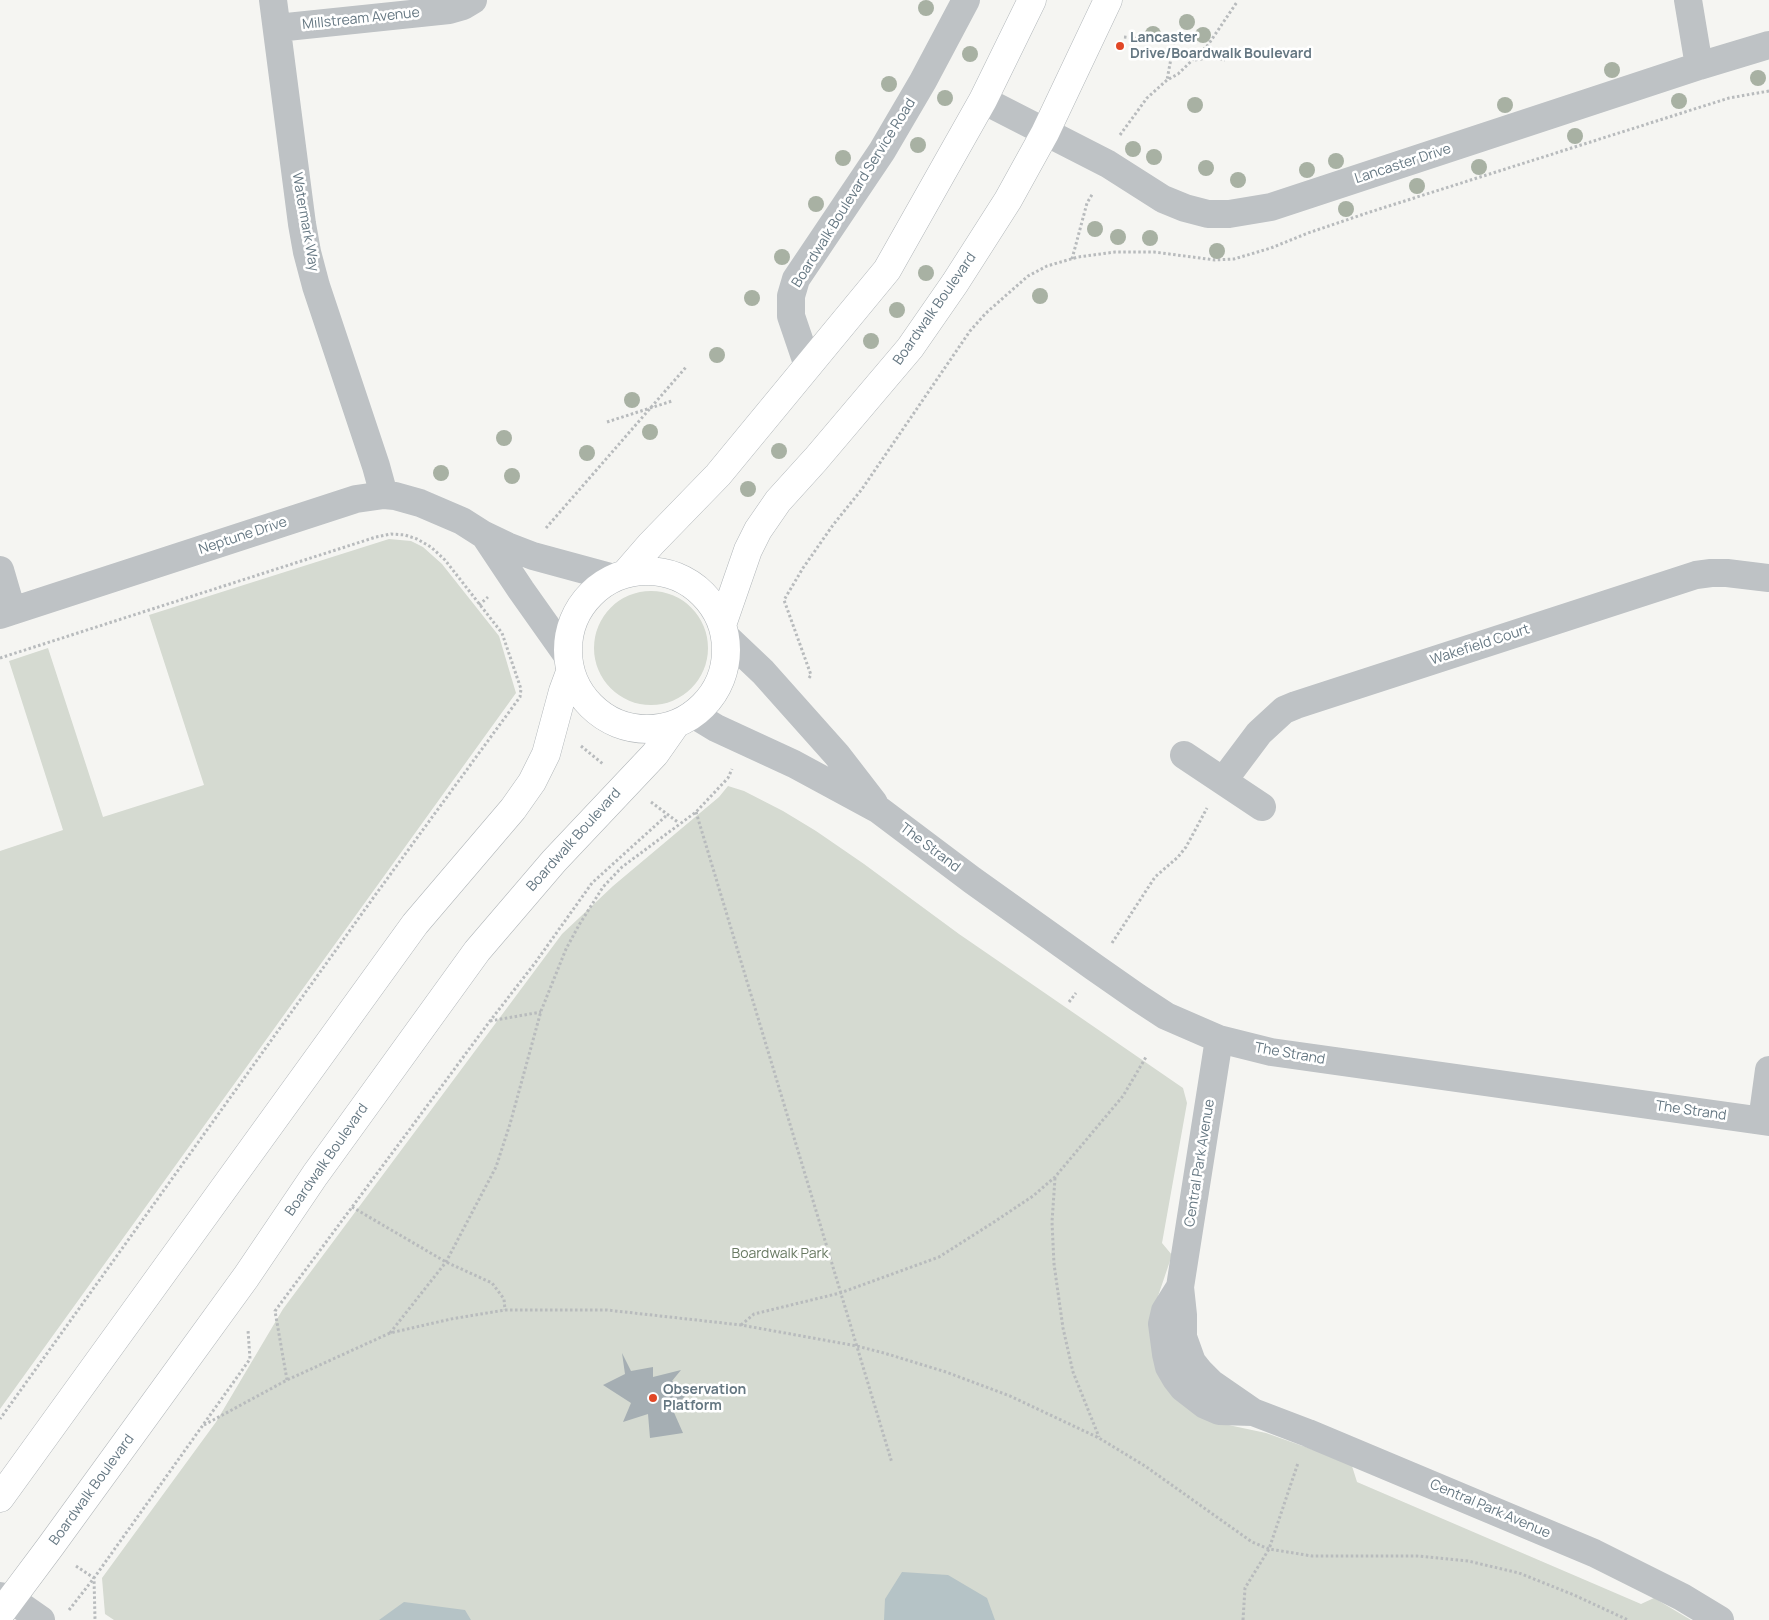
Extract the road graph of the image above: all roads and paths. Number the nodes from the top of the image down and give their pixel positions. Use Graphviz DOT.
graph roads {
  1 [pos="273,0"];
  2 [pos="473,0"];
  3 [pos="966,0"];
  4 [pos="1032,0"];
  5 [pos="1108,0"];
  6 [pos="1688,0"];
  7 [pos="1237,2"];
  8 [pos="277,28"];
  9 [pos="1093,34"];
  10 [pos="1769,45"];
  11 [pos="1226,60"];
  12 [pos="1192,61"];
  13 [pos="1699,66"];
  14 [pos="1167,80"];
  15 [pos="1769,91"];
  16 [pos="983,100"];
  17 [pos="1045,133"];
  18 [pos="1108,164"];
  19 [pos="1072,259"];
  20 [pos="687,366"];
  21 [pos="808,366"];
  22 [pos="672,401"];
  23 [pos="648,409"];
  24 [pos="607,422"];
  25 [pos="384,496"];
  26 [pos="518,563"];
  27 [pos="0,570"];
  28 [pos="620,576"];
  29 [pos="1769,578"];
  30 [pos="479,606"];
  31 [pos="6,613"];
  32 [pos="724,630"];
  33 [pos="0,658"];
  34 [pos="569,663"];
  35 [pos="811,675"];
  36 [pos="520,697"];
  37 [pos="684,719"];
  38 [pos="554,725"];
  39 [pos="745,741"];
  40 [pos="1203,768"];
  41 [pos="626,782"];
  42 [pos="1262,807"];
  43 [pos="880,810"];
  44 [pos="696,812"];
  45 [pos="667,815"];
  46 [pos="679,823"];
  47 [pos="1094,968"];
  48 [pos="1069,1002"];
  49 [pos="541,1012"];
  50 [pos="490,1021"];
  51 [pos="1219,1038"];
  52 [pos="1146,1057"];
  53 [pos="1769,1070"];
  54 [pos="1765,1122"];
  55 [pos="1055,1177"];
  56 [pos="352,1207"];
  57 [pos="446,1262"];
  58 [pos="246,1276"];
  59 [pos="840,1294"];
  60 [pos="505,1310"];
  61 [pos="741,1325"];
  62 [pos="390,1333"];
  63 [pos="857,1346"];
  64 [pos="287,1380"];
  65 [pos="0,1419"];
  66 [pos="204,1425"];
  67 [pos="1308,1433"];
  68 [pos="1099,1438"];
  69 [pos="892,1463"];
  70 [pos="0,1498"];
  71 [pos="1269,1549"];
  72 [pos="94,1578"];
  73 [pos="4,1603"];
  74 [pos="54,1616"];
  75 [pos="97,1620"];
  76 [pos="1243,1620"];
  77 [pos="1628,1620"];
  78 [pos="1720,1620"];
  1 -- 8 [label="street, Watermark Way"];
  2 -- 8 [label="street, Millstream Avenue"];
  3 -- 21 [label="street, Boardwalk Boulevard Service Road"];
  4 -- 16 [label="main road"];
  5 -- 9 [label="main road, Boardwalk Boulevard"];
  6 -- 13 [label="street"];
  7 -- 12 [label="path"];
  8 -- 25 [label="street, Watermark Way"];
  9 -- 14 [label="path"];
  9 -- 17 [label="main road, Boardwalk Boulevard"];
  10 -- 13 [label="street, Lancaster Drive"];
  11 -- 12 [label="path"];
  12 -- 14 [label="path"];
  13 -- 18 [label="street, Lancaster Drive"];
  14 -- 18 [label="path"];
  15 -- 19 [label="path"];
  16 -- 17 [label="street, Lancaster Drive"];
  16 -- 21 [label="main road"];
  17 -- 18 [label="street, Lancaster Drive"];
  17 -- 32 [label="main road, Boardwalk Boulevard"];
  18 -- 19 [label="path"];
  19 -- 35 [label="path"];
  20 -- 23 [label="path"];
  21 -- 28 [label="main road"];
  22 -- 23 [label="path"];
  23 -- 24 [label="path"];
  23 -- 26 [label="path"];
  25 -- 26 [label="street, Neptune Drive"];
  25 -- 31 [label="street, Neptune Drive"];
  26 -- 28 [label="street, Neptune Drive"];
  26 -- 30 [label="path"];
  26 -- 34 [label="street"];
  27 -- 31 [label="street"];
  28 -- 32 [label="main road"];
  28 -- 34 [label="main road"];
  29 -- 40 [label="street, Wakefield Court"];
  30 -- 33 [label="path"];
  30 -- 36 [label="path"];
  32 -- 37 [label="main road"];
  32 -- 43 [label="street, The Strand"];
  34 -- 37 [label="main road"];
  34 -- 38 [label="main road"];
  36 -- 38 [label="path"];
  36 -- 65 [label="path"];
  37 -- 39 [label="street, The Strand"];
  37 -- 41 [label="main road, Boardwalk Boulevard"];
  38 -- 41 [label="path"];
  38 -- 70 [label="main road"];
  39 -- 43 [label="street, The Strand"];
  39 -- 44 [label="path"];
  40 -- 42 [label="street"];
  40 -- 47 [label="path"];
  41 -- 45 [label="path"];
  41 -- 58 [label="main road, Boardwalk Boulevard"];
  43 -- 47 [label="street, The Strand"];
  44 -- 46 [label="path"];
  44 -- 59 [label="path"];
  45 -- 46 [label="path"];
  45 -- 50 [label="path"];
  46 -- 49 [label="path"];
  47 -- 48 [label="path"];
  47 -- 51 [label="street, The Strand"];
  49 -- 50 [label="path"];
  49 -- 57 [label="path"];
  50 -- 56 [label="path"];
  51 -- 54 [label="street, The Strand"];
  51 -- 67 [label="street, Central Park Avenue"];
  52 -- 55 [label="path"];
  53 -- 54 [label="street"];
  55 -- 59 [label="path"];
  55 -- 68 [label="path"];
  56 -- 57 [label="path"];
  56 -- 64 [label="path"];
  57 -- 60 [label="path"];
  57 -- 62 [label="path"];
  58 -- 66 [label="path"];
  58 -- 73 [label="main road, Boardwalk Boulevard"];
  59 -- 61 [label="path"];
  59 -- 63 [label="path"];
  60 -- 61 [label="path"];
  60 -- 62 [label="path"];
  61 -- 63 [label="path"];
  62 -- 64 [label="path"];
  63 -- 68 [label="path"];
  63 -- 69 [label="path"];
  64 -- 66 [label="path"];
  66 -- 72 [label="path"];
  67 -- 71 [label="path"];
  67 -- 78 [label="street, Central Park Avenue"];
  68 -- 71 [label="path"];
  71 -- 76 [label="path"];
  71 -- 77 [label="path"];
  72 -- 74 [label="path"];
  72 -- 75 [label="path"];
  73 -- 74 [label="street"];
}
